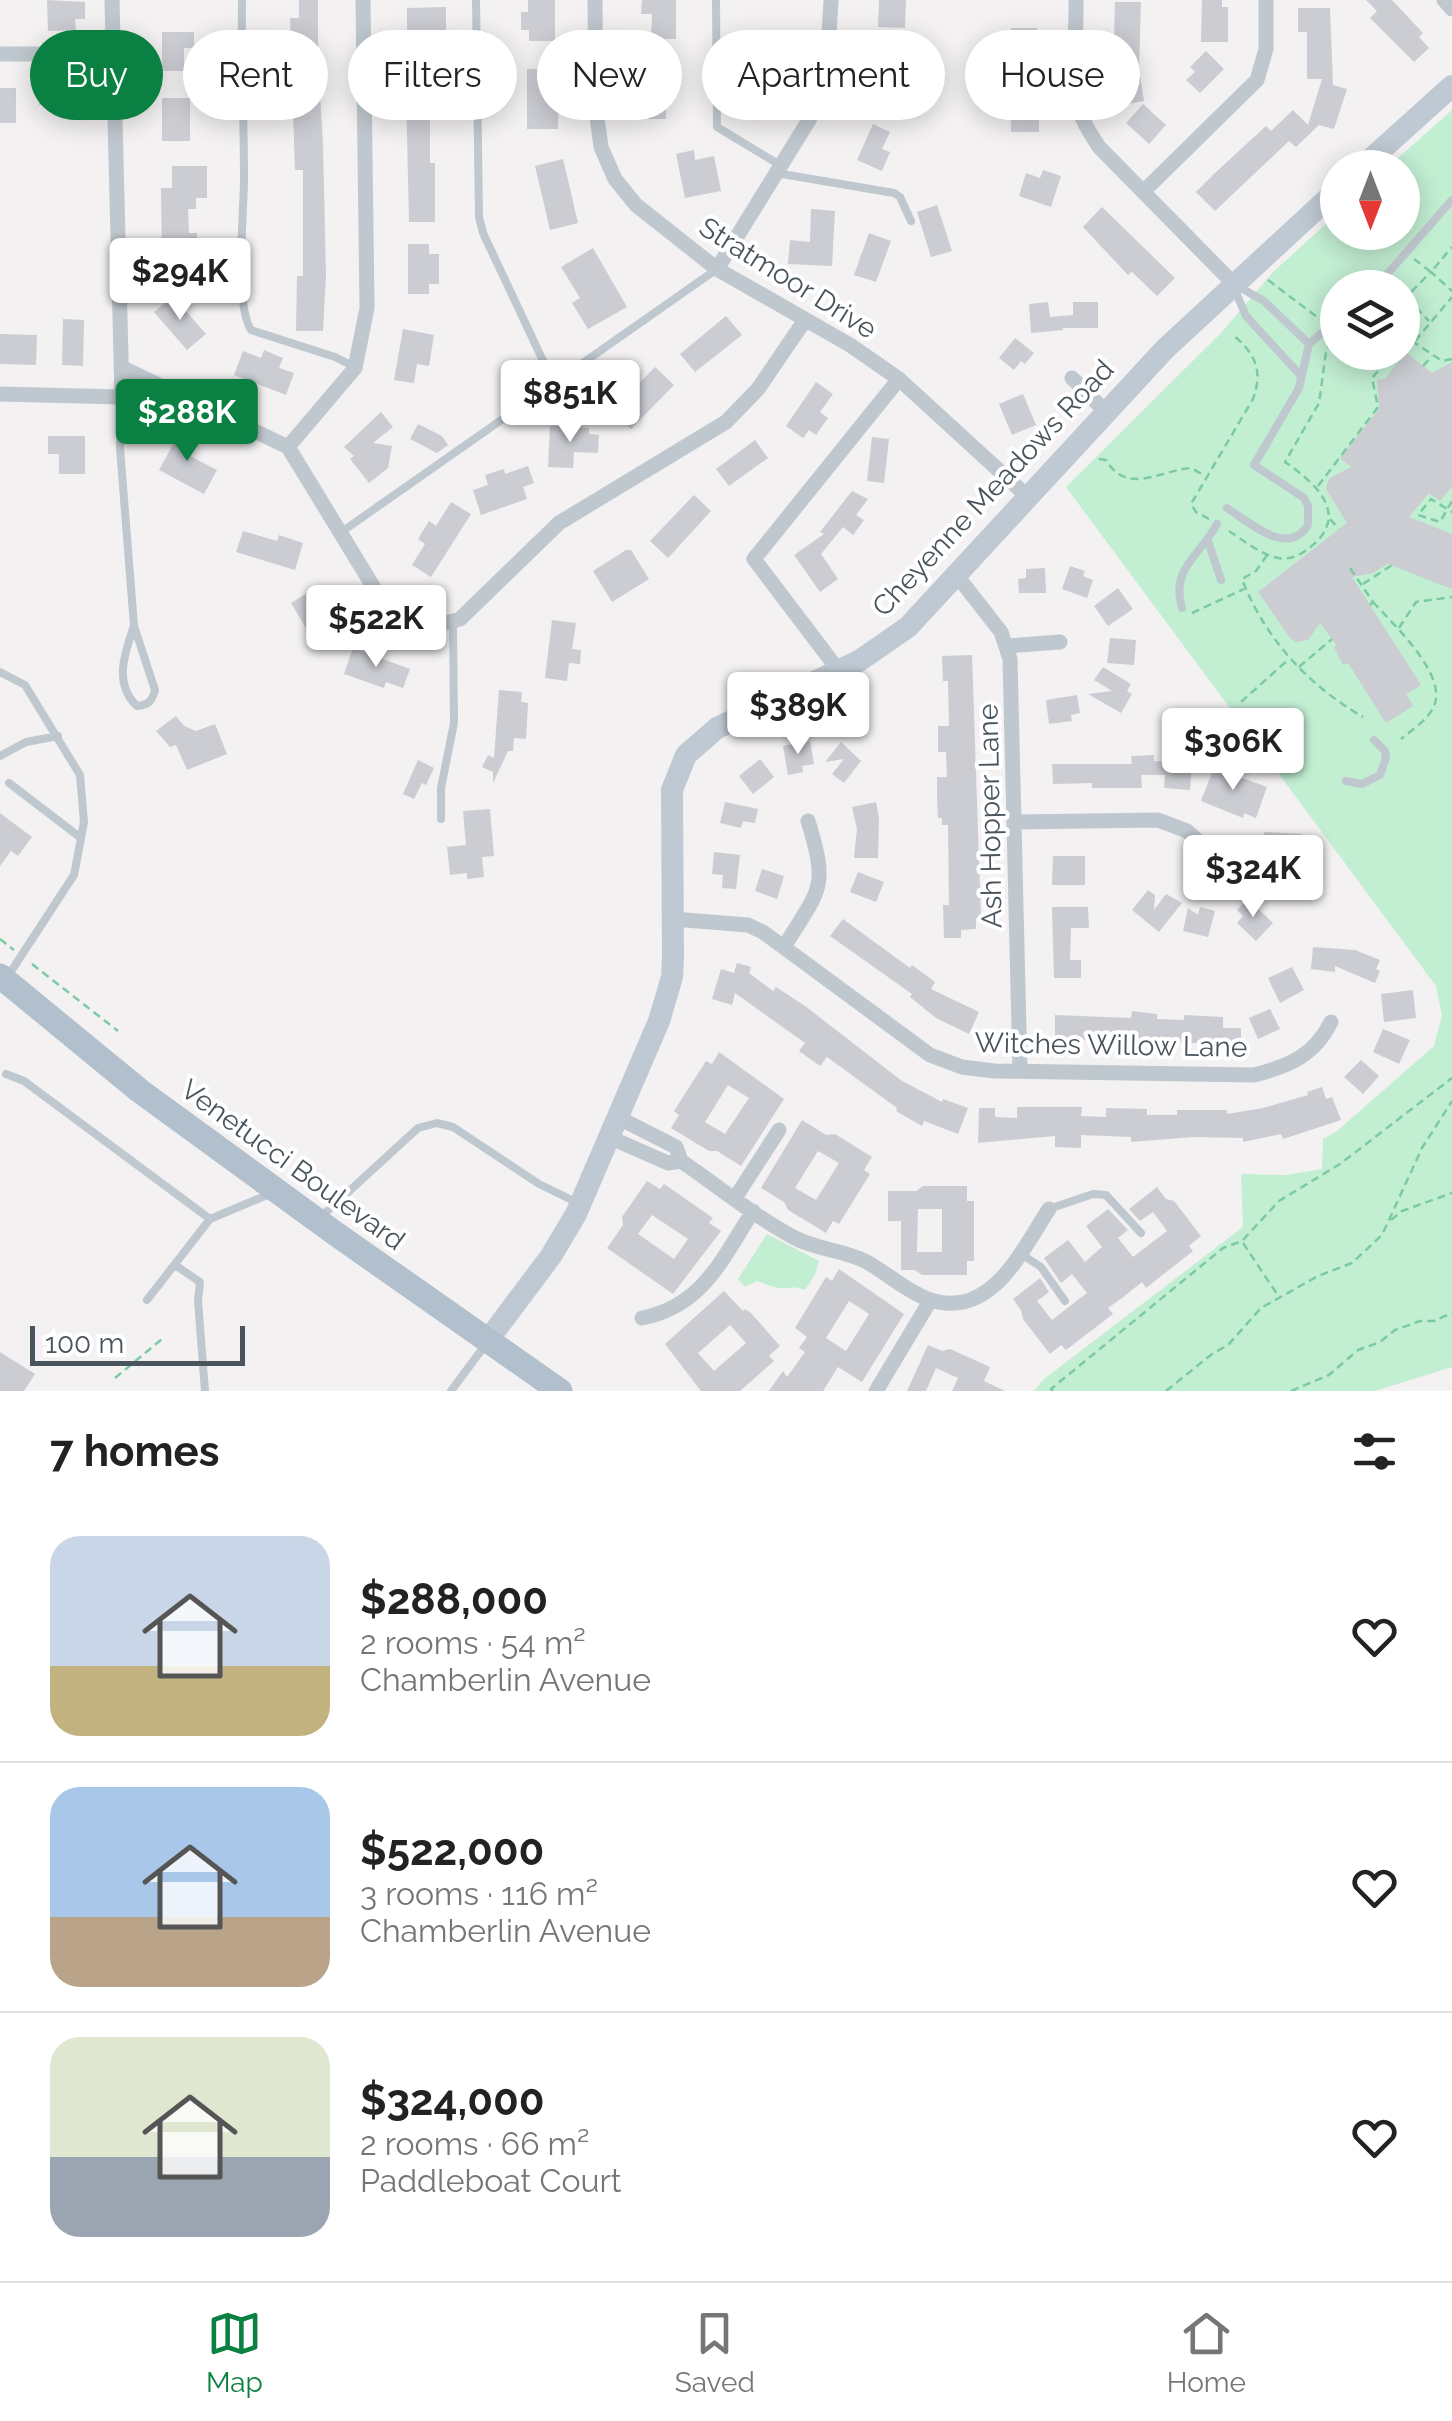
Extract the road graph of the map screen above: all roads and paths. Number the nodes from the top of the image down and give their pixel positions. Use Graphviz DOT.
graph roads {
  1 [pos="112,0"];
  2 [pos="242,0"];
  3 [pos="364,0"];
  4 [pos="476,0"];
  5 [pos="594,0"];
  6 [pos="716,0"];
  7 [pos="831,0"];
  8 [pos="1076,0"];
  9 [pos="1266,0"];
  10 [pos="1444,0"];
  11 [pos="1452,9"];
  12 [pos="112,30"];
  13 [pos="0,54"];
  14 [pos="30,54"];
  15 [pos="1452,86"];
  16 [pos="115,120"];
  17 [pos="1381,150"];
  18 [pos="778,170"];
  19 [pos="1144,191"];
  20 [pos="1452,200"];
  21 [pos="1320,205"];
  22 [pos="911,221"];
  23 [pos="1452,247"];
  24 [pos="1406,252"];
  25 [pos="717,269"];
  26 [pos="1392,270"];
  27 [pos="1431,272"];
  28 [pos="1264,278"];
  29 [pos="1420,283"];
  30 [pos="1233,284"];
  31 [pos="1452,291"];
  32 [pos="1452,297"];
  33 [pos="1420,313"];
  34 [pos="1320,318"];
  35 [pos="805,320"];
  36 [pos="1430,322"];
  37 [pos="1320,334"];
  38 [pos="1420,334"];
  39 [pos="1309,344"];
  40 [pos="1420,346"];
  41 [pos="1433,355"];
  42 [pos="1452,359"];
  43 [pos="1423,366"];
  44 [pos="355,367"];
  45 [pos="124,368"];
  46 [pos="1324,370"];
  47 [pos="1379,370"];
  48 [pos="1302,376"];
  49 [pos="1072,378"];
  50 [pos="899,379"];
  51 [pos="554,384"];
  52 [pos="0,394"];
  53 [pos="122,398"];
  54 [pos="1107,413"];
  55 [pos="288,447"];
  56 [pos="1099,459"];
  57 [pos="1206,477"];
  58 [pos="1028,497"];
  59 [pos="1452,501"];
  60 [pos="1227,508"];
  61 [pos="1450,511"];
  62 [pos="1329,518"];
  63 [pos="1218,524"];
  64 [pos="1339,529"];
  65 [pos="340,533"];
  66 [pos="1208,542"];
  67 [pos="1267,555"];
  68 [pos="1392,566"];
  69 [pos="1350,568"];
  70 [pos="958,577"];
  71 [pos="1221,580"];
  72 [pos="1361,585"];
  73 [pos="1245,589"];
  74 [pos="1452,598"];
  75 [pos="1184,612"];
  76 [pos="452,622"];
  77 [pos="134,626"];
  78 [pos="1399,629"];
  79 [pos="1332,639"];
  80 [pos="1060,642"];
  81 [pos="1008,646"];
  82 [pos="1290,658"];
  83 [pos="1299,667"];
  84 [pos="839,671"];
  85 [pos="0,672"];
  86 [pos="1242,702"];
  87 [pos="1364,717"];
  88 [pos="58,736"];
  89 [pos="1401,739"];
  90 [pos="1374,740"];
  91 [pos="0,756"];
  92 [pos="1346,781"];
  93 [pos="9,782"];
  94 [pos="441,819"];
  95 [pos="808,821"];
  96 [pos="1014,822"];
  97 [pos="81,838"];
  98 [pos="1216,857"];
  99 [pos="674,919"];
  100 [pos="0,939"];
  101 [pos="784,947"];
  102 [pos="21,956"];
  103 [pos="2,980"];
  104 [pos="1331,1022"];
  105 [pos="118,1031"];
  106 [pos="1020,1071"];
  107 [pos="6,1074"];
  108 [pos="1452,1078"];
  109 [pos="1452,1100"];
  110 [pos="615,1128"];
  111 [pos="779,1130"];
  112 [pos="276,1191"];
  113 [pos="1452,1193"];
  114 [pos="735,1198"];
  115 [pos="580,1204"];
  116 [pos="1049,1209"];
  117 [pos="754,1211"];
  118 [pos="210,1219"];
  119 [pos="317,1221"];
  120 [pos="1390,1222"];
  121 [pos="1141,1233"];
  122 [pos="1242,1241"];
  123 [pos="1019,1253"];
  124 [pos="174,1265"];
  125 [pos="1278,1295"];
  126 [pos="147,1300"];
  127 [pos="1065,1301"];
  128 [pos="930,1302"];
  129 [pos="1452,1313"];
  130 [pos="642,1318"];
  131 [pos="162,1338"];
  132 [pos="488,1340"];
  133 [pos="115,1378"];
  134 [pos="205,1391"];
  135 [pos="452,1391"];
  136 [pos="560,1391"];
  137 [pos="876,1391"];
  138 [pos="1053,1391"];
  139 [pos="1166,1391"];
  140 [pos="1290,1391"];
  1 -- 12 [label="street"];
  2 -- 44 [label="lane"];
  3 -- 44 [label="street"];
  4 -- 51 [label="lane"];
  5 -- 25 [label="street, Stratmoor Drive"];
  6 -- 18 [label="lane"];
  7 -- 18 [label="street"];
  8 -- 19 [label="street"];
  9 -- 19 [label="street"];
  10 -- 11 [label="street"];
  13 -- 14 [label="street"];
  15 -- 17 [label="main road"];
  16 -- 45 [label="street"];
  18 -- 22 [label="lane"];
  18 -- 25 [label="street"];
  19 -- 30 [label="street"];
  20 -- 24 [label="lane"];
  21 -- 30 [label="main road, Cheyenne Meadows Road"];
  23 -- 27 [label="path"];
  24 -- 26 [label="lane"];
  24 -- 27 [label="path"];
  25 -- 35 [label="street, Stratmoor Drive"];
  25 -- 51 [label="lane"];
  27 -- 29 [label="path"];
  27 -- 31 [label="path"];
  28 -- 34 [label="path"];
  30 -- 39 [label="lane"];
  30 -- 48 [label="lane"];
  30 -- 54 [label="main road, Cheyenne Meadows Road"];
  32 -- 36 [label="path"];
  33 -- 36 [label="path"];
  35 -- 50 [label="street, Stratmoor Drive"];
  35 -- 76 [label="street"];
  36 -- 38 [label="path"];
  37 -- 39 [label="lane"];
  39 -- 48 [label="lane"];
  40 -- 41 [label="path"];
  41 -- 42 [label="path"];
  41 -- 43 [label="path"];
  44 -- 55 [label="street"];
  45 -- 53 [label="street"];
  45 -- 55 [label="street"];
  46 -- 47 [label="path"];
  48 -- 60 [label="lane"];
  49 -- 54 [label="street"];
  50 -- 58 [label="street, Stratmoor Drive"];
  50 -- 84 [label="street"];
  51 -- 65 [label="lane"];
  52 -- 53 [label="street"];
  53 -- 77 [label="lane"];
  54 -- 58 [label="main road, Cheyenne Meadows Road"];
  55 -- 65 [label="street"];
  56 -- 57 [label="path"];
  58 -- 70 [label="main road, Cheyenne Meadows Road"];
  59 -- 61 [label="path"];
  61 -- 61 [label="path"];
  62 -- 64 [label="path"];
  63 -- 66 [label="lane"];
  65 -- 76 [label="street"];
  66 -- 71 [label="lane"];
  66 -- 75 [label="lane"];
  67 -- 73 [label="path"];
  68 -- 72 [label="path"];
  69 -- 72 [label="path"];
  70 -- 81 [label="street, Ash Hopper Lane"];
  70 -- 84 [label="main road, Cheyenne Meadows Road"];
  72 -- 78 [label="path"];
  73 -- 75 [label="path"];
  73 -- 82 [label="path"];
  74 -- 78 [label="path"];
  76 -- 94 [label="lane"];
  77 -- 77 [label="lane"];
  78 -- 89 [label="path"];
  79 -- 83 [label="path"];
  80 -- 81 [label="street"];
  81 -- 96 [label="street, Ash Hopper Lane"];
  82 -- 83 [label="path"];
  82 -- 86 [label="path"];
  83 -- 87 [label="path"];
  84 -- 99 [label="main road, Cheyenne Meadows Road"];
  85 -- 88 [label="lane"];
  88 -- 91 [label="lane"];
  88 -- 97 [label="lane"];
  90 -- 92 [label="lane"];
  93 -- 97 [label="lane"];
  95 -- 101 [label="street"];
  96 -- 98 [label="street"];
  96 -- 106 [label="street, Ash Hopper Lane"];
  97 -- 102 [label="lane"];
  99 -- 101 [label="street, Witches Willow Lane"];
  99 -- 110 [label="main road, Cheyenne Meadows Road"];
  100 -- 102 [label="path"];
  101 -- 106 [label="street, Witches Willow Lane"];
  102 -- 103 [label="lane"];
  102 -- 105 [label="path"];
  103 -- 112 [label="main road, Venetucci Boulevard"];
  104 -- 106 [label="street, Witches Willow Lane"];
  107 -- 118 [label="lane"];
  108 -- 122 [label="path"];
  109 -- 120 [label="path"];
  110 -- 114 [label="street"];
  110 -- 115 [label="main road, Cheyenne Meadows Road"];
  111 -- 114 [label="street"];
  112 -- 118 [label="lane"];
  112 -- 119 [label="main road, Venetucci Boulevard"];
  113 -- 120 [label="path"];
  114 -- 117 [label="street"];
  115 -- 119 [label="lane"];
  115 -- 132 [label="main road, Cheyenne Meadows Road"];
  116 -- 121 [label="lane"];
  116 -- 123 [label="street"];
  117 -- 128 [label="street"];
  117 -- 130 [label="street"];
  118 -- 124 [label="lane"];
  119 -- 132 [label="main road, Venetucci Boulevard"];
  120 -- 125 [label="path"];
  122 -- 125 [label="path"];
  122 -- 138 [label="path"];
  123 -- 127 [label="lane"];
  123 -- 128 [label="street"];
  124 -- 126 [label="lane"];
  124 -- 134 [label="lane"];
  125 -- 139 [label="path"];
  128 -- 137 [label="street"];
  129 -- 140 [label="path"];
  131 -- 133 [label="path"];
  132 -- 135 [label="lane, Cheyenne Meadows Road"];
  132 -- 136 [label="main road, Venetucci Boulevard"];
}
